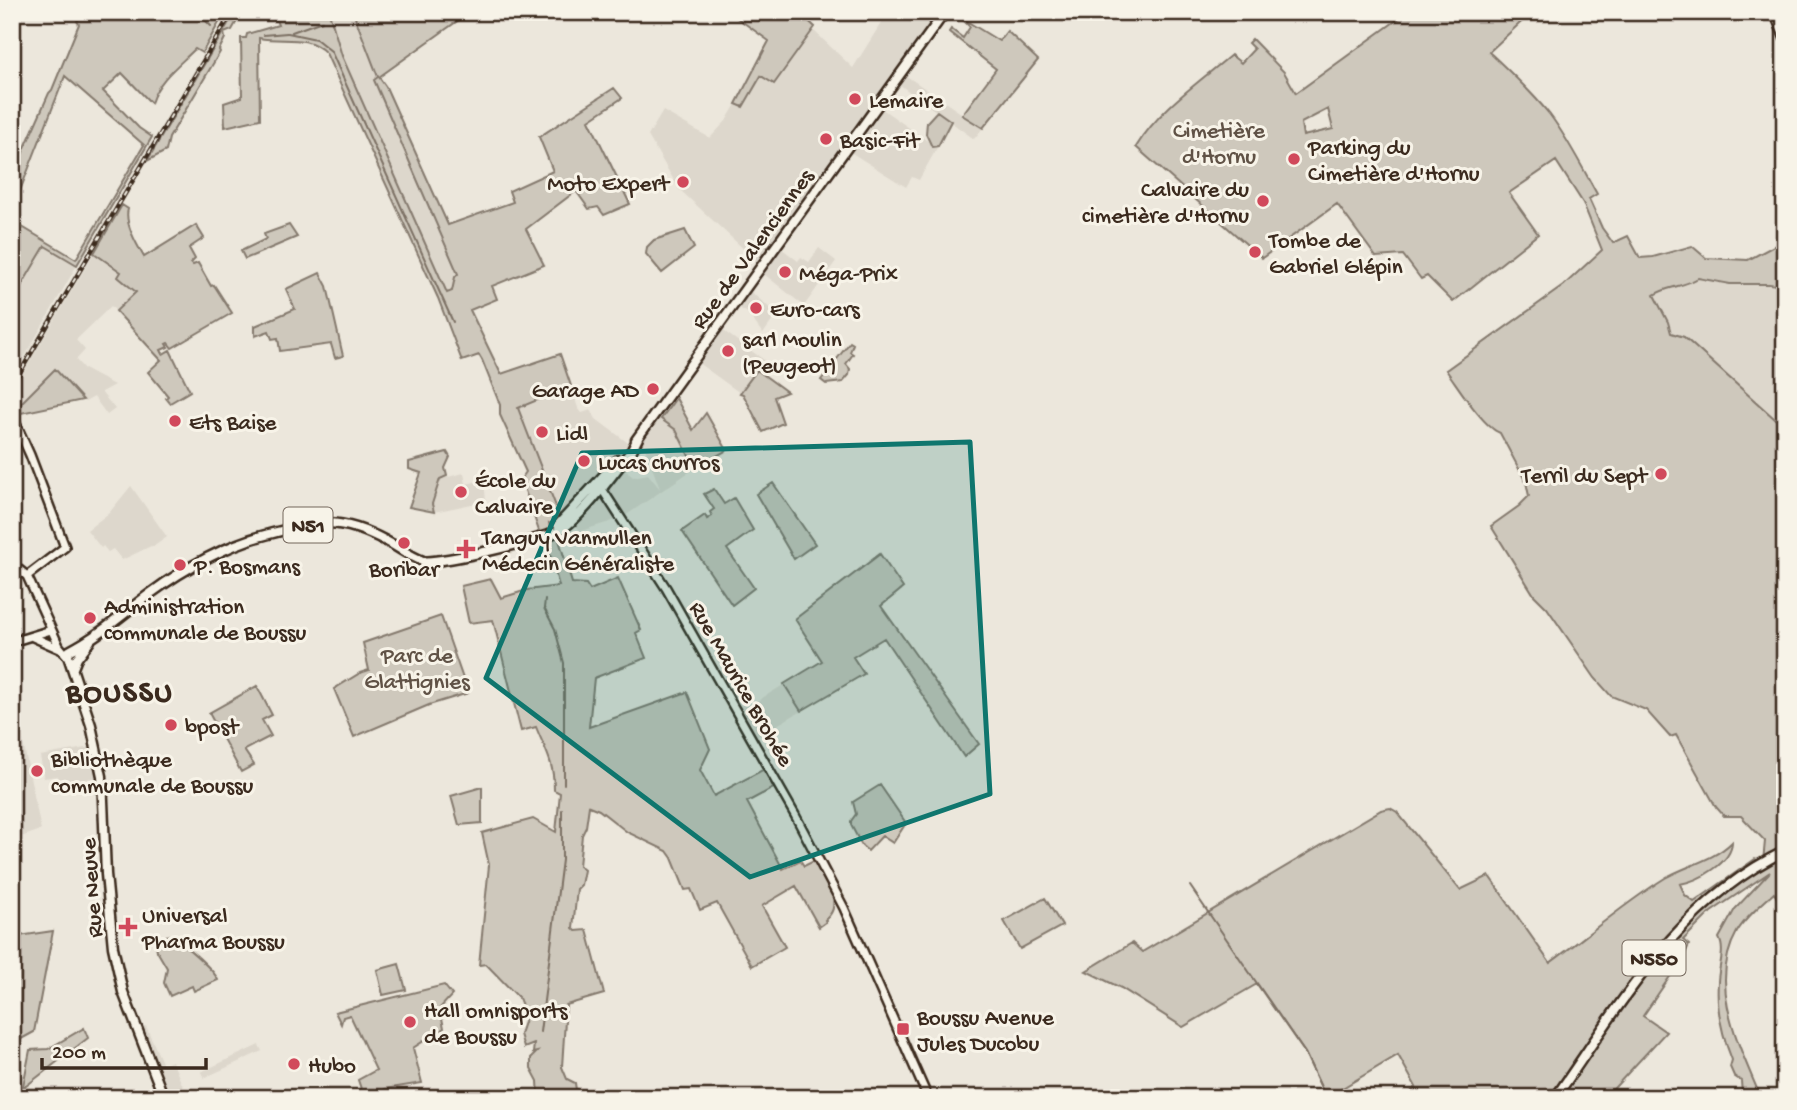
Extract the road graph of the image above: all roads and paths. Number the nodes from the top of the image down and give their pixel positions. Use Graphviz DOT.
graph roads {
  1 [pos="17,12"];
  2 [pos="945,12"];
  3 [pos="1774,12"];
  4 [pos="12,23"];
  5 [pos="1785,39"];
  6 [pos="13,416"];
  7 [pos="12,432"];
  8 [pos="599,485"];
  9 [pos="12,564"];
  10 [pos="27,576"];
  11 [pos="51,629"];
  12 [pos="33,637"];
  13 [pos="12,642"];
  14 [pos="59,647"];
  15 [pos="72,655"];
  16 [pos="1785,851"];
  17 [pos="160,1095"];
  18 [pos="928,1098"];
  19 [pos="1555,1098"];
  1 -- 4 [label="street"];
  2 -- 8 [label="main road, Rue de Valenciennes / N51"];
  3 -- 5 [label="street"];
  6 -- 7 [label="street"];
  6 -- 10 [label="street"];
  8 -- 15 [label="main road, Rue de Valenciennes / N51"];
  8 -- 18 [label="street, Rue Maurice Brohée"];
  9 -- 10 [label="street"];
  10 -- 11 [label="street"];
  11 -- 12 [label="street"];
  11 -- 14 [label="street"];
  12 -- 13 [label="street"];
  12 -- 14 [label="street"];
  14 -- 15 [label="street"];
  15 -- 17 [label="main road, Rue Neuve / N51"];
  16 -- 19 [label="main road, N550"];
}
